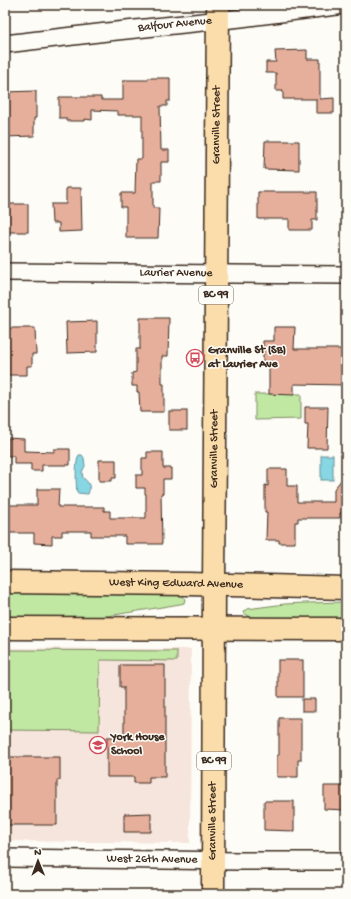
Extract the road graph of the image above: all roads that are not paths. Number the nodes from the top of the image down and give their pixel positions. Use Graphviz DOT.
graph roads {
  1 [pos="345,5"];
  2 [pos="218,13"];
  3 [pos="5,44"];
  4 [pos="5,272"];
  5 [pos="216,274"];
  6 [pos="346,275"];
  7 [pos="5,582"];
  8 [pos="214,584"];
  9 [pos="346,588"];
  10 [pos="5,628"];
  11 [pos="214,629"];
  12 [pos="346,629"];
  13 [pos="5,858"];
  14 [pos="213,861"];
  15 [pos="346,861"];
  16 [pos="213,894"];
  1 -- 2 [label="street, Balfour Avenue"];
  2 -- 3 [label="street, Balfour Avenue"];
  2 -- 5 [label="main road, Granville Street / BC 99"];
  4 -- 5 [label="street, Laurier Avenue"];
  5 -- 6 [label="street, Laurier Avenue"];
  5 -- 8 [label="main road, Granville Street / BC 99"];
  7 -- 8 [label="main road, West King Edward Avenue"];
  8 -- 9 [label="main road, West King Edward Avenue"];
  8 -- 11 [label="main road, Granville Street / BC 99"];
  10 -- 11 [label="main road"];
  11 -- 12 [label="main road"];
  11 -- 14 [label="main road, Granville Street / BC 99"];
  13 -- 14 [label="street, West 26th Avenue"];
  14 -- 15 [label="street, West 26th Avenue"];
  14 -- 16 [label="main road, Granville Street / BC 99"];
}
